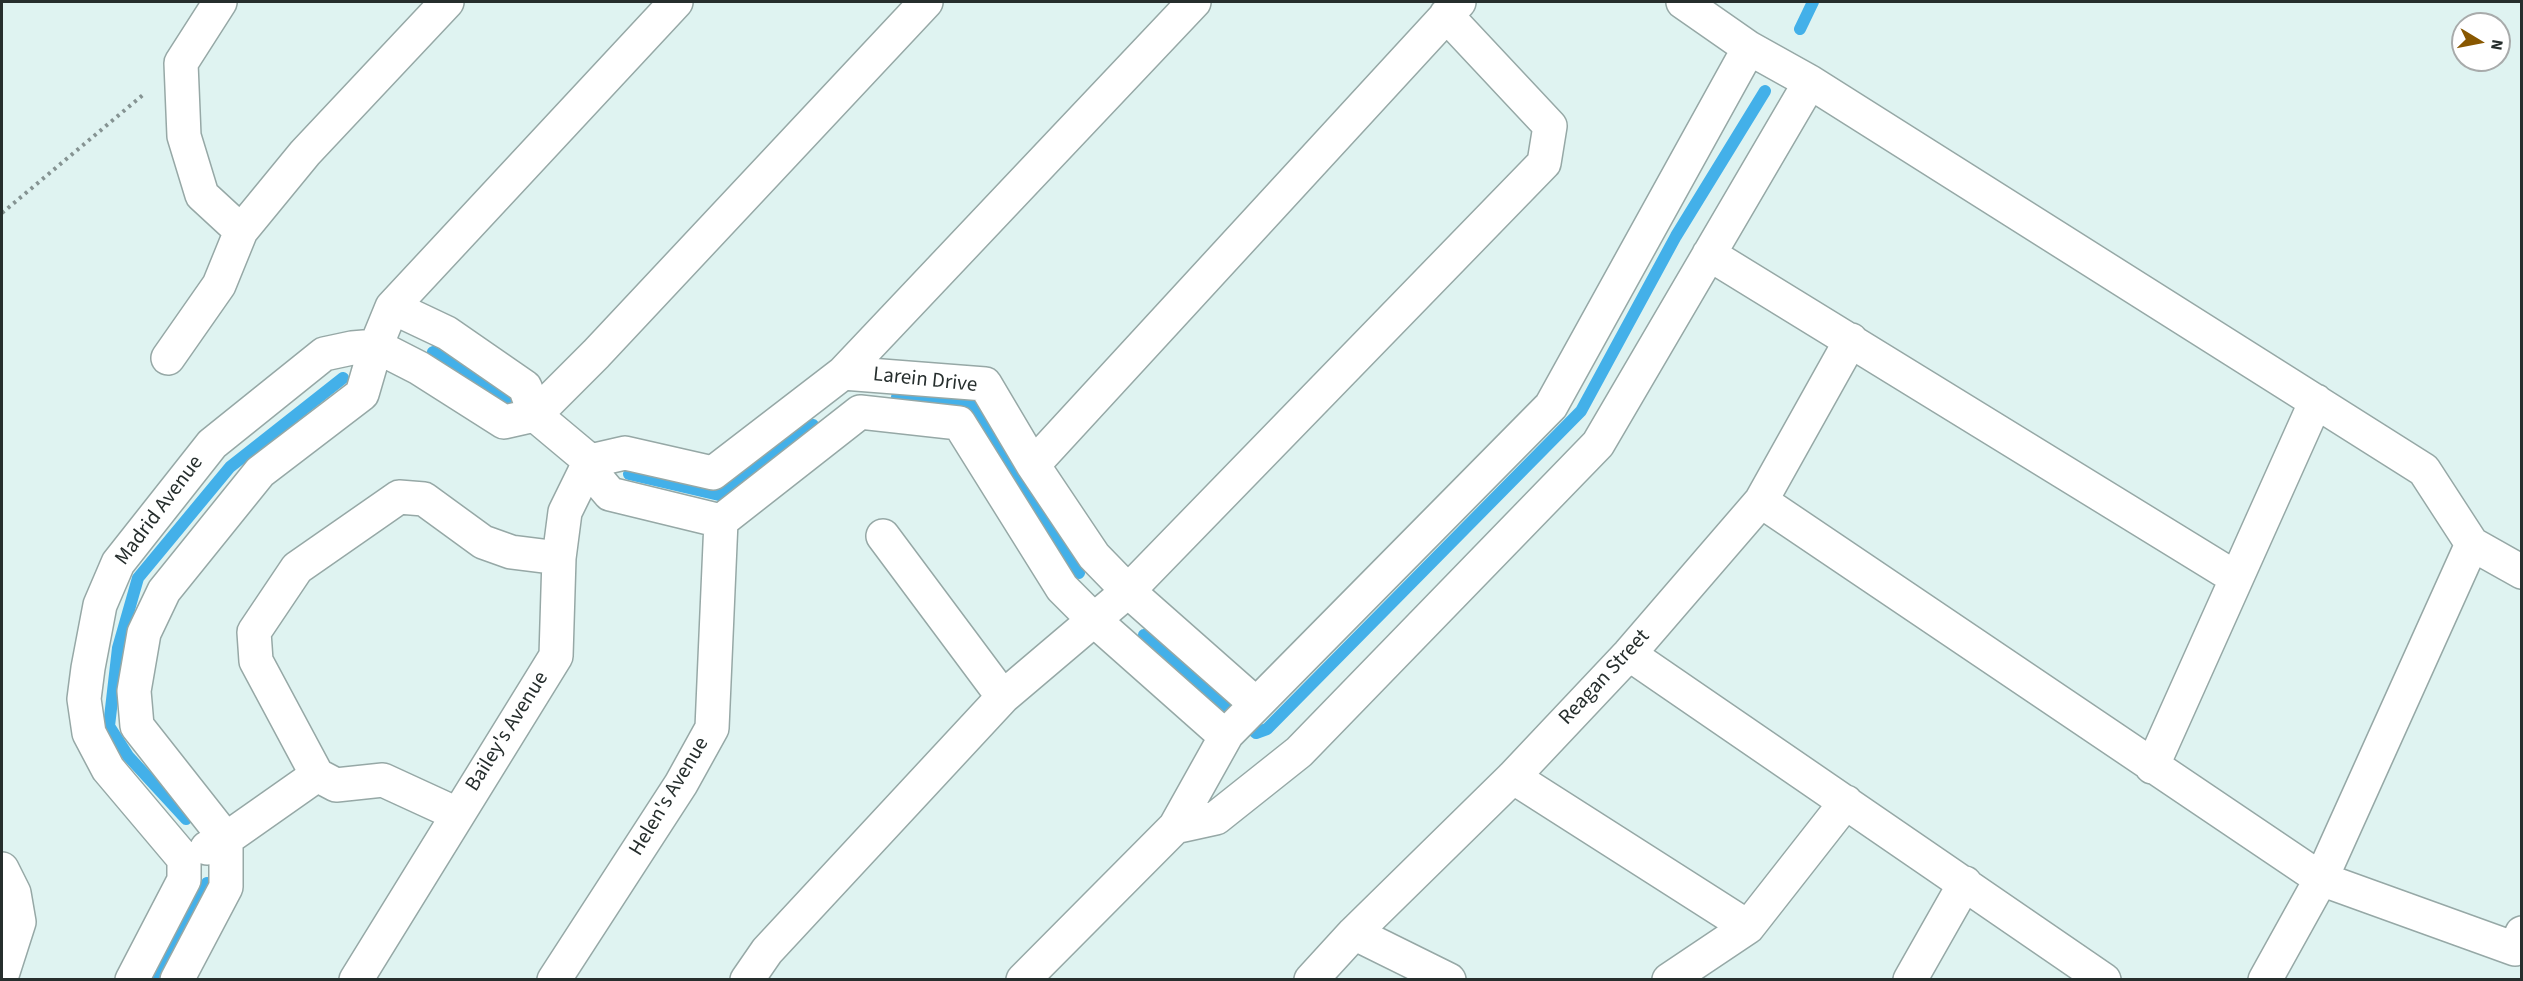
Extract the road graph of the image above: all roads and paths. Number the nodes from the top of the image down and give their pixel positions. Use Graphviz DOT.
graph roads {
  1 [pos="220,2"];
  2 [pos="447,2"];
  3 [pos="676,2"];
  4 [pos="926,2"];
  5 [pos="1194,2"];
  6 [pos="1683,2"];
  7 [pos="1452,8"];
  8 [pos="1749,48"];
  9 [pos="181,63"];
  10 [pos="1810,82"];
  11 [pos="2,213"];
  12 [pos="242,231"];
  13 [pos="1709,255"];
  14 [pos="392,307"];
  15 [pos="1851,340"];
  16 [pos="376,346"];
  17 [pos="168,358"];
  18 [pos="843,373"];
  19 [pos="2316,401"];
  20 [pos="536,415"];
  21 [pos="590,461"];
  22 [pos="1033,465"];
  23 [pos="1761,501"];
  24 [pos="722,521"];
  25 [pos="883,536"];
  26 [pos="2472,544"];
  27 [pos="559,558"];
  28 [pos="2522,572"];
  29 [pos="2236,578"];
  30 [pos="1128,591"];
  31 [pos="1093,619"];
  32 [pos="1629,654"];
  33 [pos="1004,697"];
  34 [pos="1254,705"];
  35 [pos="1226,735"];
  36 [pos="2152,767"];
  37 [pos="317,775"];
  38 [pos="1513,777"];
  39 [pos="1846,802"];
  40 [pos="457,814"];
  41 [pos="1175,827"];
  42 [pos="226,839"];
  43 [pos="184,859"];
  44 [pos="2,869"];
  45 [pos="2321,879"];
  46 [pos="1965,883"];
  47 [pos="1748,927"];
  48 [pos="1354,933"];
  49 [pos="2522,933"];
  50 [pos="2,975"];
  51 [pos="132,980"];
  52 [pos="177,980"];
  53 [pos="356,980"];
  54 [pos="554,980"];
  55 [pos="747,980"];
  56 [pos="1023,980"];
  57 [pos="1311,980"];
  58 [pos="1449,980"];
  59 [pos="1669,980"];
  60 [pos="1910,980"];
  61 [pos="2104,980"];
  62 [pos="2265,980"];
  1 -- 9 [label="street"];
  2 -- 12 [label="street"];
  3 -- 14 [label="street"];
  4 -- 20 [label="street"];
  5 -- 18 [label="street"];
  6 -- 8 [label="street"];
  7 -- 22 [label="street"];
  7 -- 30 [label="street"];
  8 -- 10 [label="street"];
  8 -- 34 [label="street"];
  9 -- 11 [label="path"];
  9 -- 12 [label="street"];
  10 -- 13 [label="street"];
  10 -- 19 [label="street"];
  12 -- 17 [label="street"];
  13 -- 15 [label="street"];
  13 -- 41 [label="street"];
  14 -- 16 [label="street"];
  14 -- 20 [label="street"];
  15 -- 23 [label="street, Reagan Street"];
  15 -- 29 [label="street"];
  16 -- 20 [label="street"];
  16 -- 42 [label="street"];
  16 -- 43 [label="street, Madrid Avenue"];
  18 -- 21 [label="street, Larein Drive"];
  18 -- 22 [label="street, Larein Drive"];
  19 -- 26 [label="street"];
  19 -- 29 [label="street"];
  20 -- 21 [label="street"];
  21 -- 24 [label="street"];
  21 -- 27 [label="street, Bailey's Avenue"];
  22 -- 30 [label="street, Larein Drive"];
  23 -- 32 [label="street, Reagan Street"];
  23 -- 36 [label="street"];
  24 -- 31 [label="street, Larein Drive"];
  24 -- 54 [label="street, Helen's Avenue"];
  25 -- 33 [label="street"];
  26 -- 28 [label="street"];
  26 -- 45 [label="street"];
  27 -- 37 [label="street"];
  27 -- 40 [label="street, Bailey's Avenue"];
  29 -- 36 [label="street"];
  30 -- 31 [label="street"];
  30 -- 34 [label="street, Larein Drive"];
  31 -- 33 [label="street"];
  31 -- 35 [label="street, Larein Drive"];
  32 -- 38 [label="street, Reagan Street"];
  32 -- 39 [label="street"];
  33 -- 55 [label="street"];
  34 -- 35 [label="street"];
  35 -- 41 [label="street"];
  36 -- 45 [label="street"];
  37 -- 40 [label="street"];
  37 -- 42 [label="street"];
  38 -- 47 [label="street"];
  38 -- 48 [label="street, Reagan Street"];
  39 -- 46 [label="street"];
  39 -- 47 [label="street"];
  40 -- 53 [label="street, Bailey's Avenue"];
  41 -- 56 [label="street"];
  42 -- 43 [label="street"];
  42 -- 52 [label="street"];
  43 -- 51 [label="street"];
  44 -- 50 [label="street"];
  45 -- 49 [label="street"];
  45 -- 62 [label="street"];
  46 -- 60 [label="street"];
  46 -- 61 [label="street"];
  47 -- 59 [label="street"];
  48 -- 57 [label="street, Reagan Street"];
  48 -- 58 [label="street"];
}
